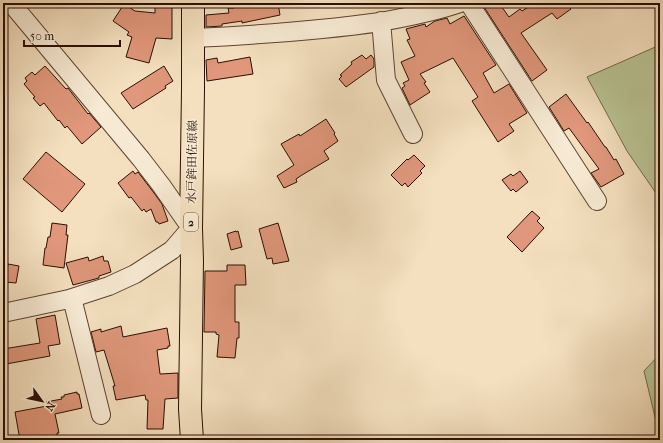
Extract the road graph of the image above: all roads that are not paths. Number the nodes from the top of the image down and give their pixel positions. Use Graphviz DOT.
graph roads {
  1 [pos="11,3"];
  2 [pos="193,3"];
  3 [pos="460,3"];
  4 [pos="469,3"];
  5 [pos="381,22"];
  6 [pos="193,38"];
  7 [pos="413,134"];
  8 [pos="597,201"];
  9 [pos="191,228"];
  10 [pos="72,298"];
  11 [pos="3,313"];
  12 [pos="101,415"];
  13 [pos="194,438"];
  1 -- 9 [label="street"];
  2 -- 6 [label="main road, 水戸鉾田佐原線 / 2"];
  3 -- 5 [label="street"];
  4 -- 8 [label="street"];
  5 -- 6 [label="street"];
  5 -- 7 [label="street"];
  6 -- 9 [label="main road, 水戸鉾田佐原線 / 2"];
  9 -- 10 [label="street"];
  9 -- 13 [label="main road, 水戸鉾田佐原線 / 2"];
  10 -- 11 [label="street"];
  10 -- 12 [label="street"];
}
